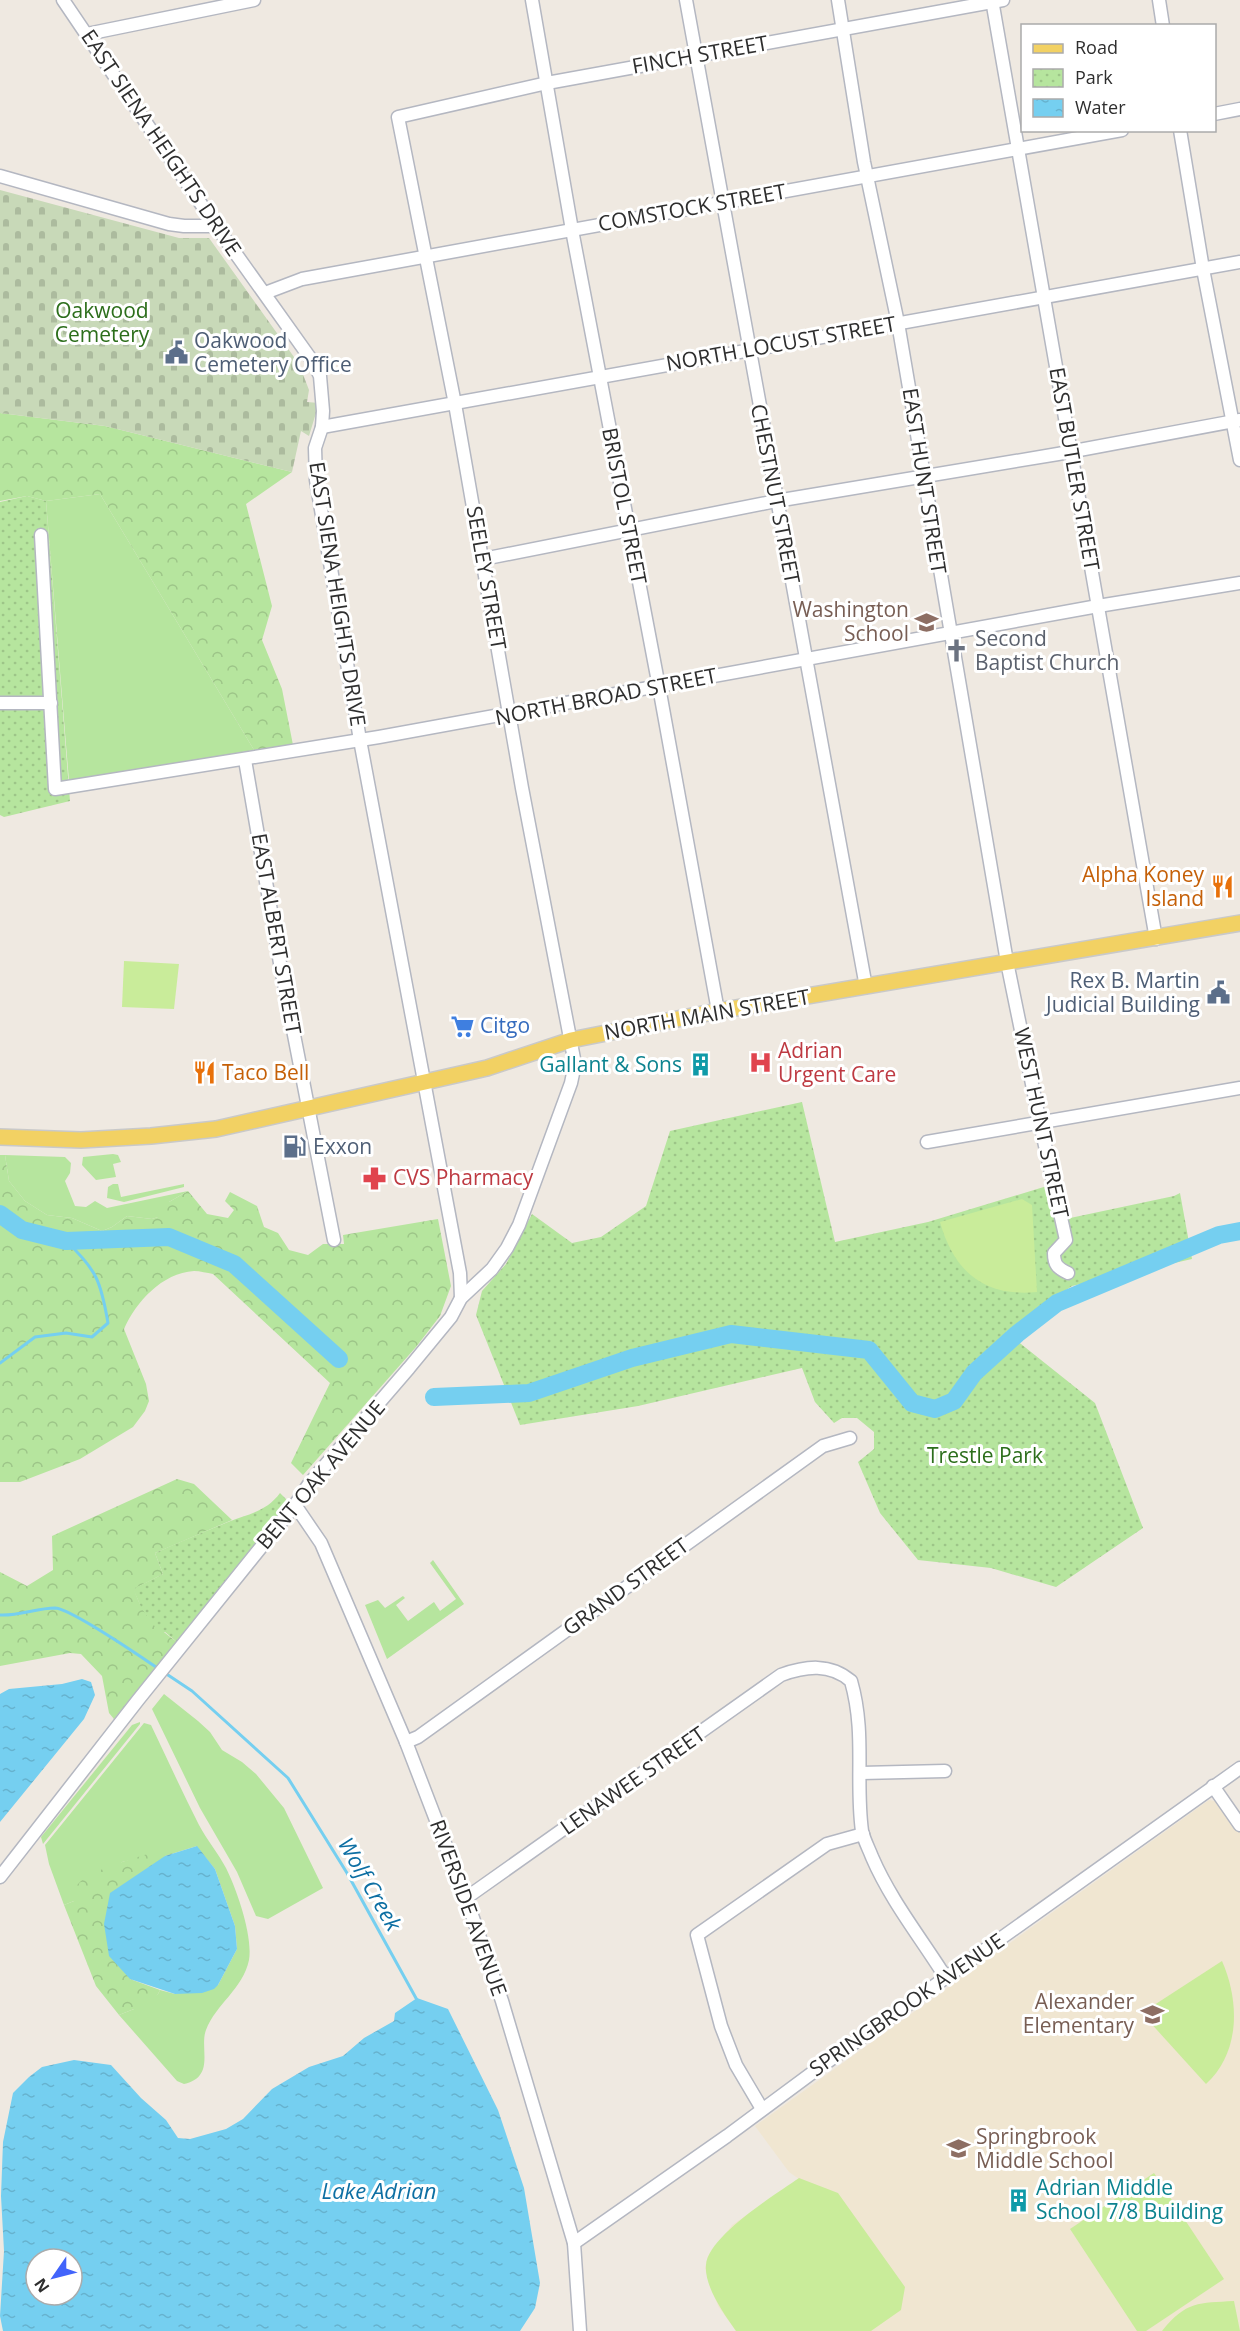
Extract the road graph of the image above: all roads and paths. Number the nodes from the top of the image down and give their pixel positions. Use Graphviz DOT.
graph roads {
  1 [pos="63,0"];
  2 [pos="254,0"];
  3 [pos="532,0"];
  4 [pos="686,0"];
  5 [pos="838,0"];
  6 [pos="1159,0"];
  7 [pos="996,1"];
  8 [pos="1163,24"];
  9 [pos="843,29"];
  10 [pos="87,34"];
  11 [pos="695,56"];
  12 [pos="547,83"];
  13 [pos="1240,110"];
  14 [pos="1216,114"];
  15 [pos="398,117"];
  16 [pos="1111,132"];
  17 [pos="1180,132"];
  18 [pos="1018,149"];
  19 [pos="0,176"];
  20 [pos="867,176"];
  21 [pos="723,202"];
  22 [pos="216,226"];
  23 [pos="572,230"];
  24 [pos="426,256"];
  25 [pos="1240,262"];
  26 [pos="1203,269"];
  27 [pos="265,294"];
  28 [pos="1044,296"];
  29 [pos="897,323"];
  30 [pos="749,350"];
  31 [pos="600,376"];
  32 [pos="455,404"];
  33 [pos="1237,420"];
  34 [pos="322,427"];
  35 [pos="1072,451"];
  36 [pos="1240,460"];
  37 [pos="924,476"];
  38 [pos="776,501"];
  39 [pos="628,530"];
  40 [pos="41,535"];
  41 [pos="483,559"];
  42 [pos="1240,583"];
  43 [pos="1098,606"];
  44 [pos="949,633"];
  45 [pos="806,658"];
  46 [pos="659,687"];
  47 [pos="0,703"];
  48 [pos="51,703"];
  49 [pos="511,714"];
  50 [pos="360,740"];
  51 [pos="245,760"];
  52 [pos="1240,923"];
  53 [pos="1156,939"];
  54 [pos="1008,962"];
  55 [pos="866,987"];
  56 [pos="718,1011"];
  57 [pos="571,1040"];
  58 [pos="424,1083"];
  59 [pos="1240,1088"];
  60 [pos="309,1107"];
  61 [pos="1040,1123"];
  62 [pos="3,1137"];
  63 [pos="927,1142"];
  64 [pos="334,1240"];
  65 [pos="1068,1273"];
  66 [pos="461,1298"];
  67 [pos="850,1438"];
  68 [pos="296,1505"];
  69 [pos="406,1742"];
  70 [pos="1240,1768"];
  71 [pos="945,1772"];
  72 [pos="861,1773"];
  73 [pos="1213,1786"];
  74 [pos="1240,1825"];
  75 [pos="863,1834"];
  76 [pos="0,1877"];
  77 [pos="466,1898"];
  78 [pos="946,1978"];
  79 [pos="762,2109"];
  80 [pos="574,2243"];
  81 [pos="580,2331"];
  1 -- 10 [label="street, EAST SIENA HEIGHTS DRIVE"];
  2 -- 10 [label="street"];
  3 -- 12 [label="street, BRISTOL STREET"];
  4 -- 11 [label="street, CHESTNUT STREET"];
  5 -- 9 [label="street, EAST HUNT STREET"];
  6 -- 8 [label="street"];
  7 -- 9 [label="street, FINCH STREET"];
  7 -- 18 [label="street, EAST BUTLER STREET"];
  9 -- 11 [label="street, FINCH STREET"];
  9 -- 20 [label="street, EAST HUNT STREET"];
  10 -- 22 [label="street, EAST SIENA HEIGHTS DRIVE"];
  11 -- 12 [label="street, FINCH STREET"];
  11 -- 21 [label="street, CHESTNUT STREET"];
  12 -- 15 [label="street, FINCH STREET"];
  12 -- 23 [label="street, BRISTOL STREET"];
  13 -- 14 [label="street"];
  15 -- 24 [label="street, SEELEY STREET"];
  16 -- 18 [label="street, COMSTOCK STREET"];
  17 -- 26 [label="street"];
  18 -- 20 [label="street, COMSTOCK STREET"];
  18 -- 28 [label="street, EAST BUTLER STREET"];
  19 -- 22 [label="street"];
  20 -- 21 [label="street, COMSTOCK STREET"];
  20 -- 29 [label="street, EAST HUNT STREET"];
  21 -- 23 [label="street, COMSTOCK STREET"];
  21 -- 30 [label="street, CHESTNUT STREET"];
  22 -- 27 [label="street, EAST SIENA HEIGHTS DRIVE"];
  23 -- 24 [label="street, COMSTOCK STREET"];
  23 -- 31 [label="street, BRISTOL STREET"];
  24 -- 27 [label="street, COMSTOCK STREET"];
  24 -- 32 [label="street, SEELEY STREET"];
  25 -- 26 [label="street, NORTH LOCUST STREET"];
  26 -- 28 [label="street, NORTH LOCUST STREET"];
  26 -- 33 [label="street"];
  27 -- 34 [label="street, EAST SIENA HEIGHTS DRIVE"];
  28 -- 29 [label="street, NORTH LOCUST STREET"];
  28 -- 35 [label="street, EAST BUTLER STREET"];
  29 -- 30 [label="street, NORTH LOCUST STREET"];
  29 -- 37 [label="street, EAST HUNT STREET"];
  30 -- 31 [label="street, NORTH LOCUST STREET"];
  30 -- 38 [label="street, CHESTNUT STREET"];
  31 -- 32 [label="street, NORTH LOCUST STREET"];
  31 -- 39 [label="street, BRISTOL STREET"];
  32 -- 34 [label="street, NORTH LOCUST STREET"];
  32 -- 41 [label="street, SEELEY STREET"];
  33 -- 35 [label="street"];
  33 -- 36 [label="street"];
  34 -- 50 [label="street, EAST SIENA HEIGHTS DRIVE"];
  35 -- 37 [label="street"];
  35 -- 43 [label="street, EAST BUTLER STREET"];
  37 -- 38 [label="street"];
  37 -- 44 [label="street, EAST HUNT STREET"];
  38 -- 39 [label="street"];
  38 -- 45 [label="street, CHESTNUT STREET"];
  39 -- 41 [label="street"];
  39 -- 46 [label="street, BRISTOL STREET"];
  40 -- 48 [label="street, NORTH BROAD STREET"];
  41 -- 49 [label="street, SEELEY STREET"];
  42 -- 43 [label="street, NORTH BROAD STREET"];
  43 -- 44 [label="street, NORTH BROAD STREET"];
  43 -- 53 [label="street, EAST BUTLER STREET"];
  44 -- 45 [label="street, NORTH BROAD STREET"];
  44 -- 54 [label="street, EAST HUNT STREET"];
  45 -- 46 [label="street, NORTH BROAD STREET"];
  45 -- 55 [label="street, CHESTNUT STREET"];
  46 -- 49 [label="street, NORTH BROAD STREET"];
  46 -- 56 [label="street, BRISTOL STREET"];
  47 -- 48 [label="street"];
  48 -- 51 [label="street, NORTH BROAD STREET"];
  49 -- 50 [label="street, NORTH BROAD STREET"];
  49 -- 57 [label="street, SEELEY STREET"];
  50 -- 51 [label="street, NORTH BROAD STREET"];
  50 -- 58 [label="street, EAST SIENA HEIGHTS DRIVE"];
  51 -- 60 [label="street, EAST ALBERT STREET"];
  52 -- 53 [label="main road, NORTH MAIN STREET"];
  53 -- 54 [label="main road, NORTH MAIN STREET"];
  54 -- 55 [label="main road, NORTH MAIN STREET"];
  54 -- 61 [label="street, WEST HUNT STREET"];
  55 -- 56 [label="main road, NORTH MAIN STREET"];
  56 -- 57 [label="main road, NORTH MAIN STREET"];
  57 -- 58 [label="main road, NORTH MAIN STREET"];
  57 -- 66 [label="street, BENT OAK AVENUE"];
  58 -- 60 [label="main road, NORTH MAIN STREET"];
  58 -- 66 [label="street, EAST SIENA HEIGHTS DRIVE"];
  59 -- 61 [label="street"];
  60 -- 62 [label="main road, NORTH MAIN STREET"];
  60 -- 64 [label="street, EAST ALBERT STREET"];
  61 -- 63 [label="street"];
  61 -- 65 [label="street, WEST HUNT STREET"];
  66 -- 68 [label="street, BENT OAK AVENUE"];
  67 -- 69 [label="street, GRAND STREET"];
  68 -- 69 [label="street, RIVERSIDE AVENUE"];
  68 -- 76 [label="street, BENT OAK AVENUE"];
  69 -- 77 [label="street, RIVERSIDE AVENUE"];
  70 -- 73 [label="street, SPRINGBROOK AVENUE"];
  71 -- 72 [label="street"];
  72 -- 75 [label="street"];
  72 -- 77 [label="street, LENAWEE STREET"];
  73 -- 74 [label="street"];
  73 -- 78 [label="street, SPRINGBROOK AVENUE"];
  75 -- 78 [label="street"];
  75 -- 79 [label="street"];
  77 -- 80 [label="street, RIVERSIDE AVENUE"];
  78 -- 79 [label="street, SPRINGBROOK AVENUE"];
  79 -- 80 [label="street, SPRINGBROOK AVENUE"];
  80 -- 81 [label="street, RIVERSIDE AVENUE"];
}
